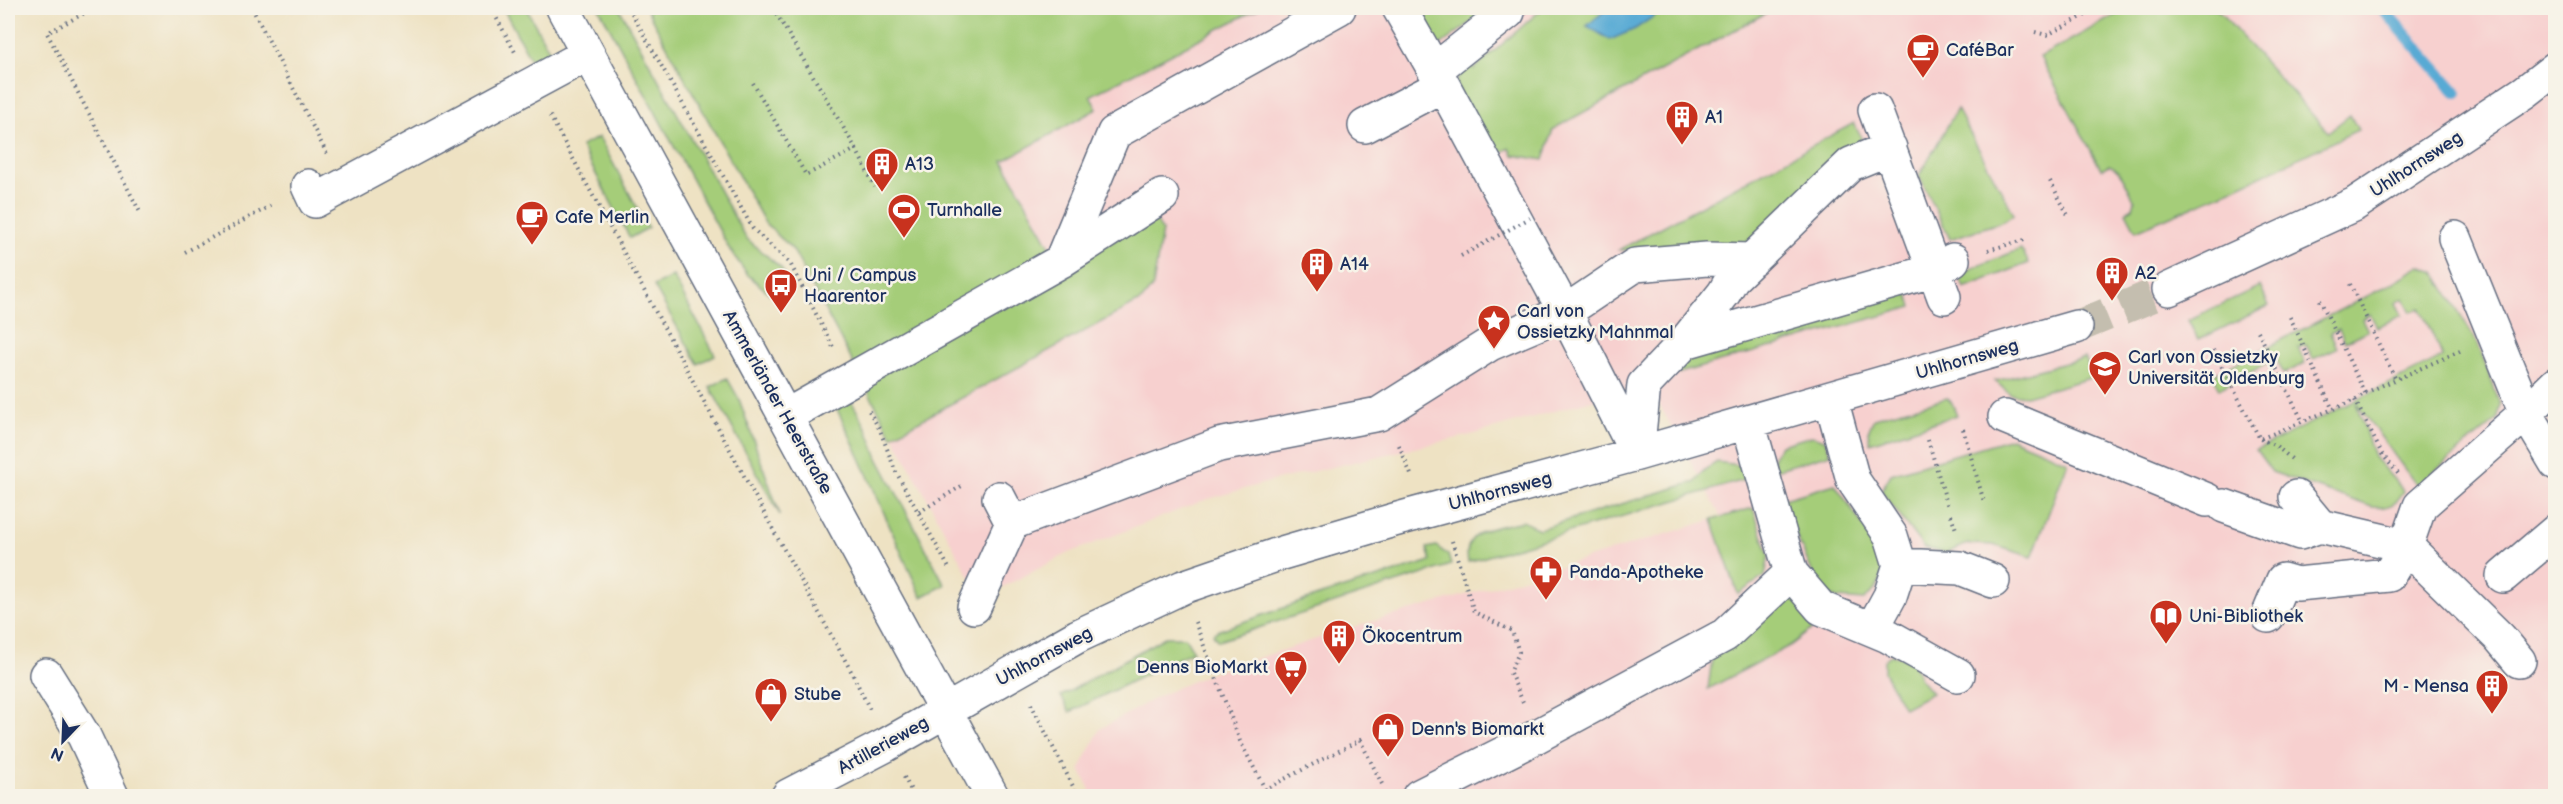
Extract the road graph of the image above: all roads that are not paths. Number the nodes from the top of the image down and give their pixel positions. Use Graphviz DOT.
graph roads {
  1 [pos="563,8"];
  2 [pos="1339,8"];
  3 [pos="1399,8"];
  4 [pos="1509,9"];
  5 [pos="588,54"];
  6 [pos="2556,68"];
  7 [pos="1439,78"];
  8 [pos="1875,110"];
  9 [pos="1365,126"];
  10 [pos="1890,148"];
  11 [pos="308,186"];
  12 [pos="1162,196"];
  13 [pos="2455,238"];
  14 [pos="1752,260"];
  15 [pos="1060,261"];
  16 [pos="2169,289"];
  17 [pos="1565,312"];
  18 [pos="2486,312"];
  19 [pos="2076,327"];
  20 [pos="1685,342"];
  21 [pos="2478,344"];
  22 [pos="2556,384"];
  23 [pos="1831,399"];
  24 [pos="2526,413"];
  25 [pos="786,416"];
  26 [pos="2005,417"];
  27 [pos="1748,422"];
  28 [pos="1637,454"];
  29 [pos="2556,464"];
  30 [pos="2296,497"];
  31 [pos="2320,526"];
  32 [pos="2556,531"];
  33 [pos="2406,546"];
  34 [pos="1900,565"];
  35 [pos="1791,573"];
  36 [pos="1993,581"];
  37 [pos="974,607"];
  38 [pos="2268,616"];
  39 [pos="1872,629"];
  40 [pos="46,675"];
  41 [pos="1958,675"];
  42 [pos="945,710"];
  43 [pos="112,796"];
  44 [pos="788,796"];
  45 [pos="992,796"];
  46 [pos="1419,796"];
  1 -- 5 [label="street, Ammerländer Heerstraße"];
  2 -- 15 [label="street"];
  3 -- 7 [label="street"];
  4 -- 7 [label="street"];
  5 -- 11 [label="street"];
  5 -- 25 [label="street, Ammerländer Heerstraße"];
  6 -- 16 [label="street, Uhlhornsweg"];
  7 -- 9 [label="street"];
  7 -- 17 [label="street"];
  8 -- 10 [label="street"];
  10 -- 14 [label="street"];
  10 -- 20 [label="street"];
  12 -- 15 [label="street"];
  13 -- 18 [label="street"];
  14 -- 17 [label="street"];
  14 -- 20 [label="street"];
  15 -- 25 [label="street"];
  17 -- 28 [label="street"];
  17 -- 37 [label="street"];
  18 -- 21 [label="street"];
  18 -- 24 [label="street"];
  19 -- 23 [label="street, Uhlhornsweg"];
  20 -- 28 [label="street"];
  22 -- 24 [label="street"];
  23 -- 27 [label="street, Uhlhornsweg"];
  23 -- 34 [label="street"];
  24 -- 29 [label="street"];
  24 -- 33 [label="street"];
  25 -- 42 [label="street, Ammerländer Heerstraße"];
  26 -- 31 [label="street"];
  27 -- 28 [label="street, Uhlhornsweg"];
  27 -- 35 [label="street"];
  28 -- 42 [label="street, Uhlhornsweg"];
  30 -- 31 [label="street"];
  31 -- 33 [label="street"];
  32 -- 33 [label="street"];
  33 -- 38 [label="street"];
  34 -- 36 [label="street"];
  34 -- 39 [label="street"];
  35 -- 39 [label="street"];
  35 -- 46 [label="street"];
  39 -- 41 [label="street"];
  40 -- 43 [label="street"];
  42 -- 44 [label="street, Artillerieweg"];
  42 -- 45 [label="street, Ammerländer Heerstraße"];
}
